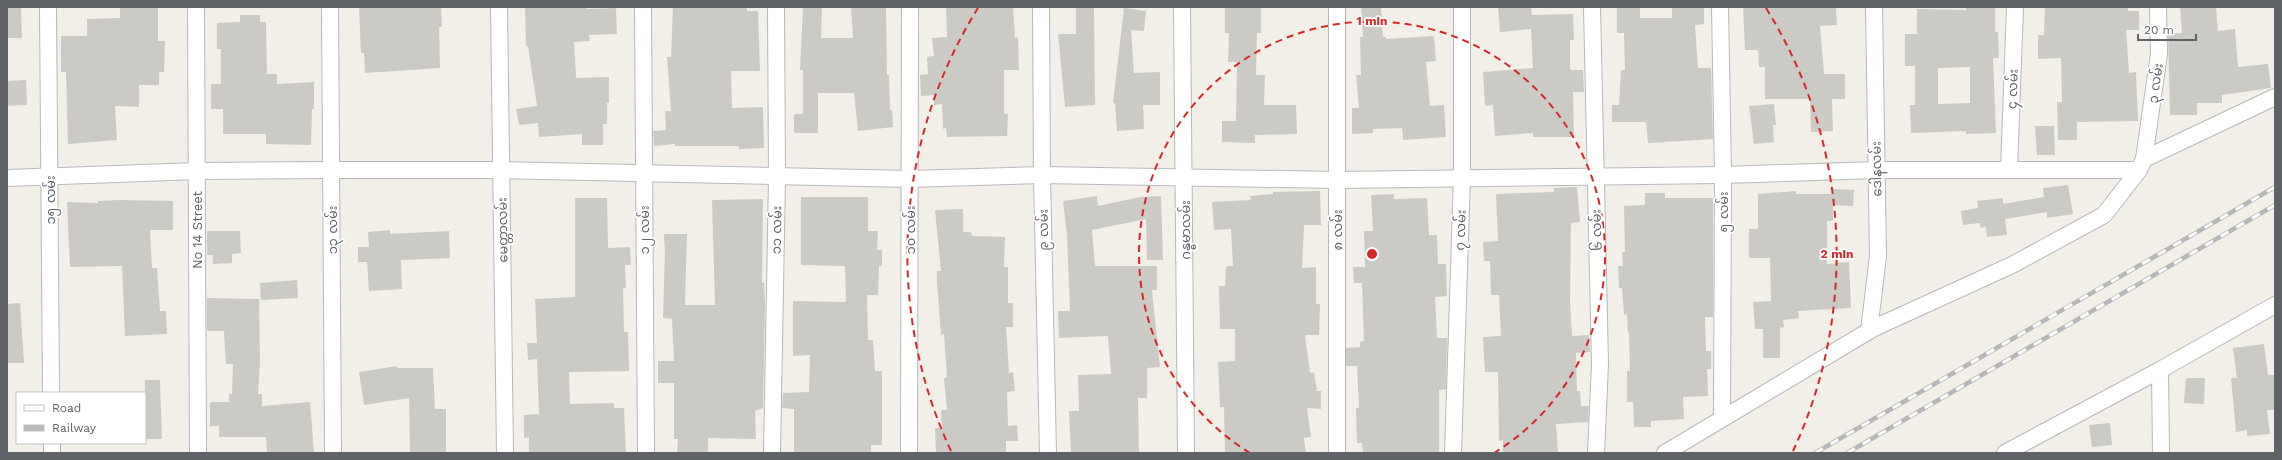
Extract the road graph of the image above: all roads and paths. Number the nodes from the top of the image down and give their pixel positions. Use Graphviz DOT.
graph roads {
  1 [pos="48,7"];
  2 [pos="196,7"];
  3 [pos="330,7"];
  4 [pos="499,7"];
  5 [pos="643,7"];
  6 [pos="776,7"];
  7 [pos="910,7"];
  8 [pos="1041,7"];
  9 [pos="1182,7"];
  10 [pos="1336,7"];
  11 [pos="1462,7"];
  12 [pos="1592,7"];
  13 [pos="1720,7"];
  14 [pos="1874,7"];
  15 [pos="2014,7"];
  16 [pos="2158,7"];
  17 [pos="2275,97"];
  18 [pos="2142,165"];
  19 [pos="331,170"];
  20 [pos="501,170"];
  21 [pos="1875,170"];
  22 [pos="2009,170"];
  23 [pos="197,171"];
  24 [pos="644,174"];
  25 [pos="1042,175"];
  26 [pos="1723,175"];
  27 [pos="1594,176"];
  28 [pos="50,177"];
  29 [pos="1184,177"];
  30 [pos="7,178"];
  31 [pos="777,178"];
  32 [pos="1462,178"];
  33 [pos="910,179"];
  34 [pos="1336,180"];
  35 [pos="2275,305"];
  36 [pos="1869,331"];
  37 [pos="2160,370"];
  38 [pos="51,392"];
  39 [pos="1722,418"];
  40 [pos="2025,447"];
  41 [pos="198,453"];
  42 [pos="333,453"];
  43 [pos="505,453"];
  44 [pos="646,453"];
  45 [pos="772,453"];
  46 [pos="910,453"];
  47 [pos="1048,453"];
  48 [pos="1186,453"];
  49 [pos="1337,453"];
  50 [pos="1454,453"];
  51 [pos="1596,453"];
  52 [pos="1665,453"];
  53 [pos="2006,453"];
  54 [pos="2161,453"];
  1 -- 28 [label="street, ၁၅ လမ်း"];
  2 -- 23 [label="street, No 14 Street"];
  3 -- 19 [label="street, ၁၃ လမ်း"];
  4 -- 20 [label="street, မေတ္တာလမ်း"];
  5 -- 24 [label="street, ၁၂ လမ်း"];
  6 -- 31 [label="street, ၁၁ လမ်း"];
  7 -- 33 [label="street, ၁၀ လမ်း"];
  8 -- 25 [label="street, ၉ လမ်း"];
  9 -- 29 [label="street, ဂန္ဓမာလမ်း"];
  10 -- 34 [label="street, ၈ လမ်း"];
  11 -- 32 [label="street, ၇ လမ်း"];
  12 -- 27 [label="street, ၆ လမ်း"];
  13 -- 26 [label="street, ၅ လမ်း"];
  14 -- 21 [label="street, ဒေါနလမ်း"];
  15 -- 22 [label="street, ၄ လမ်း"];
  16 -- 18 [label="street, ၃ လမ်း"];
  17 -- 18 [label="street"];
  18 -- 22 [label="street"];
  18 -- 36 [label="street"];
  19 -- 20 [label="street"];
  19 -- 23 [label="street"];
  19 -- 42 [label="street, ၁၃ လမ်း"];
  20 -- 24 [label="street"];
  20 -- 43 [label="street, မေတ္တာလမ်း"];
  21 -- 22 [label="street"];
  21 -- 26 [label="street"];
  21 -- 36 [label="street, ဒေါနလမ်း"];
  23 -- 28 [label="street"];
  23 -- 41 [label="street, No 14 Street"];
  24 -- 31 [label="street"];
  24 -- 44 [label="street, ၁၂ လမ်း"];
  25 -- 29 [label="street"];
  25 -- 33 [label="street"];
  25 -- 47 [label="street, ၉ လမ်း"];
  26 -- 27 [label="street"];
  26 -- 39 [label="street, ၅ လမ်း"];
  27 -- 32 [label="street"];
  27 -- 51 [label="street, ၆ လမ်း"];
  28 -- 30 [label="street"];
  28 -- 38 [label="street, ၁၅ လမ်း"];
  29 -- 34 [label="street"];
  29 -- 48 [label="street, ဂန္ဓမာလမ်း"];
  31 -- 33 [label="street"];
  31 -- 45 [label="street, ၁၁ လမ်း"];
  32 -- 34 [label="street"];
  32 -- 50 [label="street, ၇ လမ်း"];
  33 -- 46 [label="street, ၁၀ လမ်း"];
  34 -- 49 [label="street, ၈ လမ်း"];
  35 -- 37 [label="street"];
  36 -- 39 [label="street"];
  37 -- 40 [label="street"];
  37 -- 54 [label="street"];
  39 -- 52 [label="street"];
  40 -- 53 [label="street"];
}
